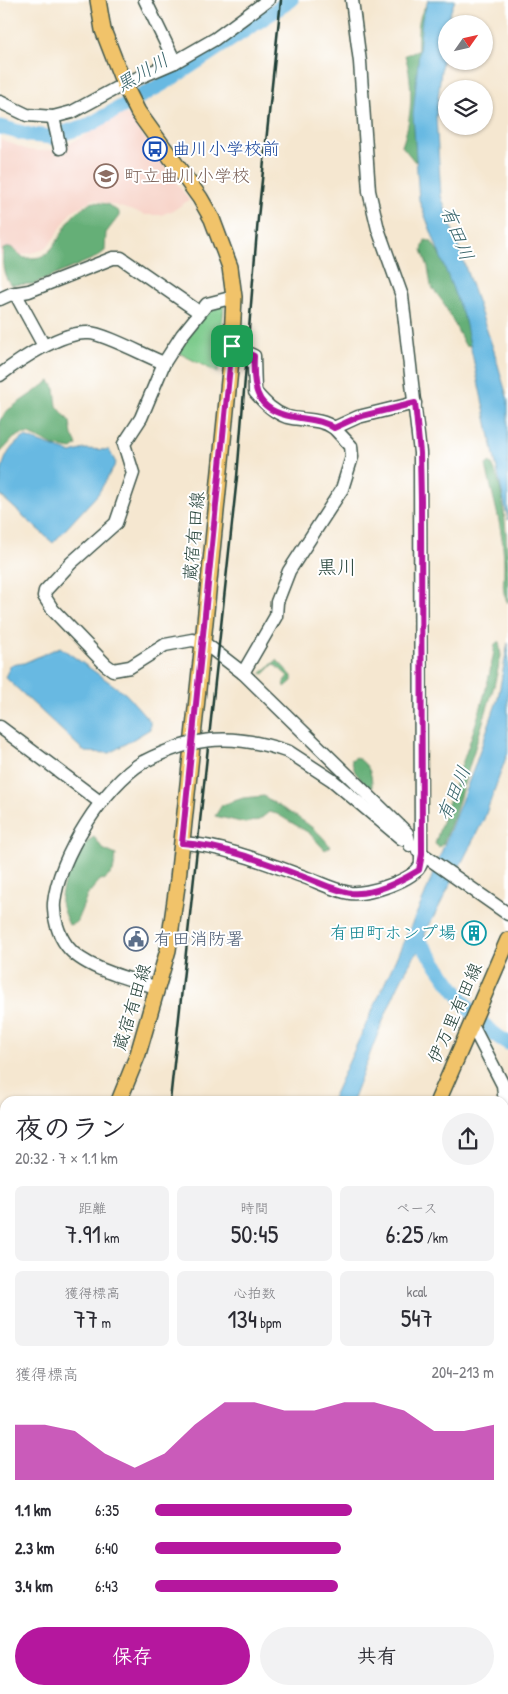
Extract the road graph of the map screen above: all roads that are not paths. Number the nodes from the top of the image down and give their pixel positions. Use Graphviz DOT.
graph roads {
  1 [pos="98,0"];
  2 [pos="145,0"];
  3 [pos="268,0"];
  4 [pos="352,0"];
  5 [pos="175,62"];
  6 [pos="124,84"];
  7 [pos="0,102"];
  8 [pos="53,117"];
  9 [pos="60,148"];
  10 [pos="15,293"];
  11 [pos="234,297"];
  12 [pos="0,299"];
  13 [pos="199,312"];
  14 [pos="44,346"];
  15 [pos="232,346"];
  16 [pos="164,363"];
  17 [pos="0,375"];
  18 [pos="415,403"];
  19 [pos="334,428"];
  20 [pos="204,642"];
  21 [pos="243,673"];
  22 [pos="0,727"];
  23 [pos="100,802"];
  24 [pos="182,843"];
  25 [pos="410,845"];
  26 [pos="422,854"];
  27 [pos="508,914"];
  28 [pos="508,940"];
  29 [pos="158,988"];
  30 [pos="471,1023"];
  31 [pos="121,1096"];
  32 [pos="440,1096"];
  33 [pos="504,1096"];
  1 -- 6 [label="main road, 蔵宿有田線"];
  2 -- 5 [label="street"];
  3 -- 5 [label="street"];
  4 -- 18 [label="street"];
  5 -- 6 [label="street"];
  6 -- 8 [label="street"];
  6 -- 11 [label="main road, 蔵宿有田線"];
  7 -- 8 [label="street"];
  8 -- 9 [label="street"];
  10 -- 12 [label="street"];
  10 -- 13 [label="street"];
  10 -- 14 [label="street"];
  11 -- 13 [label="street"];
  11 -- 15 [label="main road, 蔵宿有田線"];
  13 -- 16 [label="street"];
  14 -- 16 [label="street"];
  14 -- 17 [label="street"];
  15 -- 19 [label="street"];
  15 -- 20 [label="main road, 蔵宿有田線"];
  16 -- 20 [label="street"];
  18 -- 19 [label="street"];
  18 -- 26 [label="street"];
  19 -- 21 [label="street"];
  20 -- 21 [label="street"];
  20 -- 24 [label="main road, 蔵宿有田線"];
  21 -- 25 [label="street"];
  22 -- 23 [label="street"];
  23 -- 25 [label="street, bridge"];
  23 -- 29 [label="street"];
  24 -- 26 [label="street"];
  24 -- 29 [label="main road, 蔵宿有田線"];
  25 -- 26 [label="street"];
  26 -- 27 [label="street"];
  28 -- 30 [label="main road, 伊万里有田線"];
  29 -- 31 [label="main road, 蔵宿有田線"];
  30 -- 32 [label="main road, 伊万里有田線"];
  30 -- 33 [label="street"];
}
